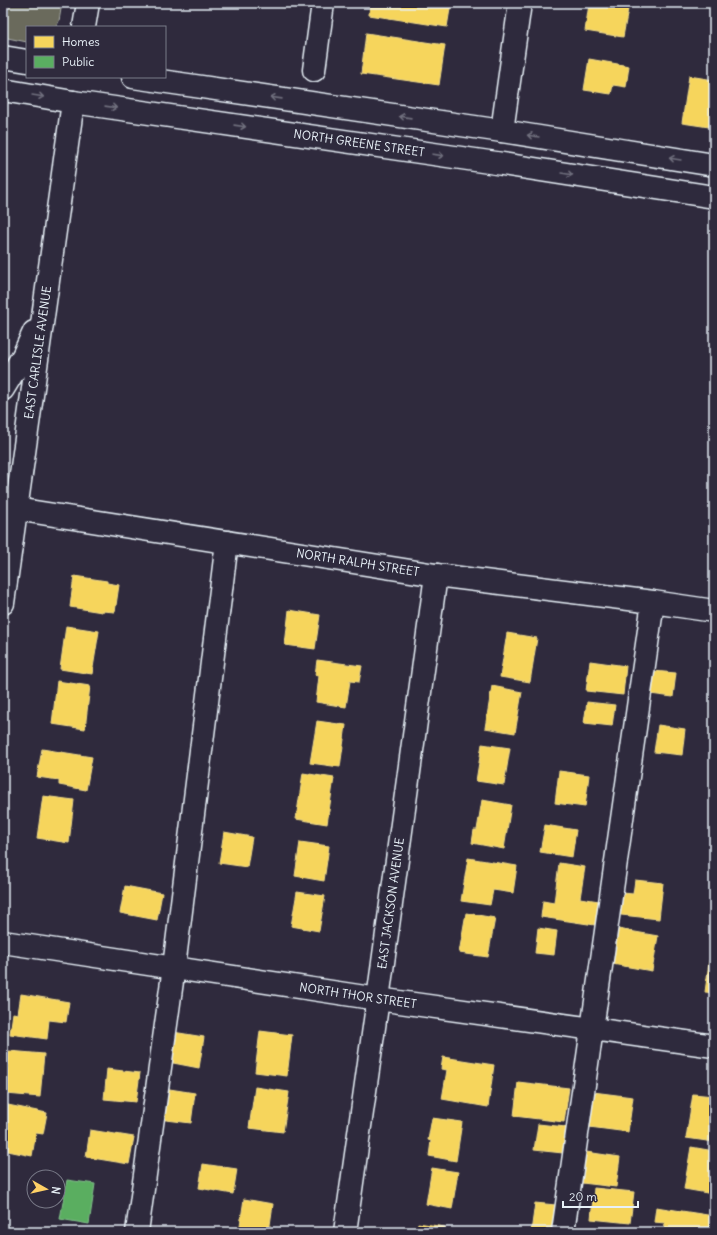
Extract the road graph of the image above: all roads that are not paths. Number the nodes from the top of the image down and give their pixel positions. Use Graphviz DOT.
graph roads {
  1 [pos="88,3"];
  2 [pos="323,3"];
  3 [pos="520,3"];
  4 [pos="84,26"];
  5 [pos="3,57"];
  6 [pos="26,61"];
  7 [pos="314,70"];
  8 [pos="140,78"];
  9 [pos="3,90"];
  10 [pos="73,102"];
  11 [pos="502,131"];
  12 [pos="714,165"];
  13 [pos="714,197"];
  14 [pos="44,311"];
  15 [pos="3,389"];
  16 [pos="10,508"];
  17 [pos="227,542"];
  18 [pos="436,575"];
  19 [pos="653,602"];
  20 [pos="3,603"];
  21 [pos="714,612"];
  22 [pos="3,942"];
  23 [pos="174,967"];
  24 [pos="378,999"];
  25 [pos="592,1029"];
  26 [pos="714,1046"];
  27 [pos="137,1232"];
  28 [pos="345,1232"];
  29 [pos="564,1232"];
  1 -- 4 [label="street"];
  2 -- 7 [label="street"];
  3 -- 11 [label="street"];
  5 -- 6 [label="street"];
  11 -- 8 [label="street, one-way"];
  9 -- 10 [label="street, NORTH GREENE STREET, one-way"];
  10 -- 13 [label="street, NORTH GREENE STREET, one-way"];
  10 -- 14 [label="street, EAST CARLISLE AVENUE"];
  12 -- 11 [label="street, one-way"];
  14 -- 15 [label="street"];
  14 -- 16 [label="street, EAST CARLISLE AVENUE"];
  16 -- 17 [label="street, NORTH RALPH STREET"];
  16 -- 20 [label="street, EAST CARLISLE AVENUE"];
  17 -- 18 [label="street, NORTH RALPH STREET"];
  17 -- 23 [label="street"];
  18 -- 19 [label="street, NORTH RALPH STREET"];
  18 -- 24 [label="street, EAST JACKSON AVENUE"];
  19 -- 21 [label="street, NORTH RALPH STREET"];
  19 -- 25 [label="street"];
  22 -- 23 [label="street, NORTH THOR STREET"];
  23 -- 24 [label="street, NORTH THOR STREET"];
  23 -- 27 [label="street"];
  24 -- 25 [label="street, NORTH THOR STREET"];
  24 -- 28 [label="street, EAST JACKSON AVENUE"];
  25 -- 26 [label="street, NORTH THOR STREET"];
  25 -- 29 [label="street"];
}
